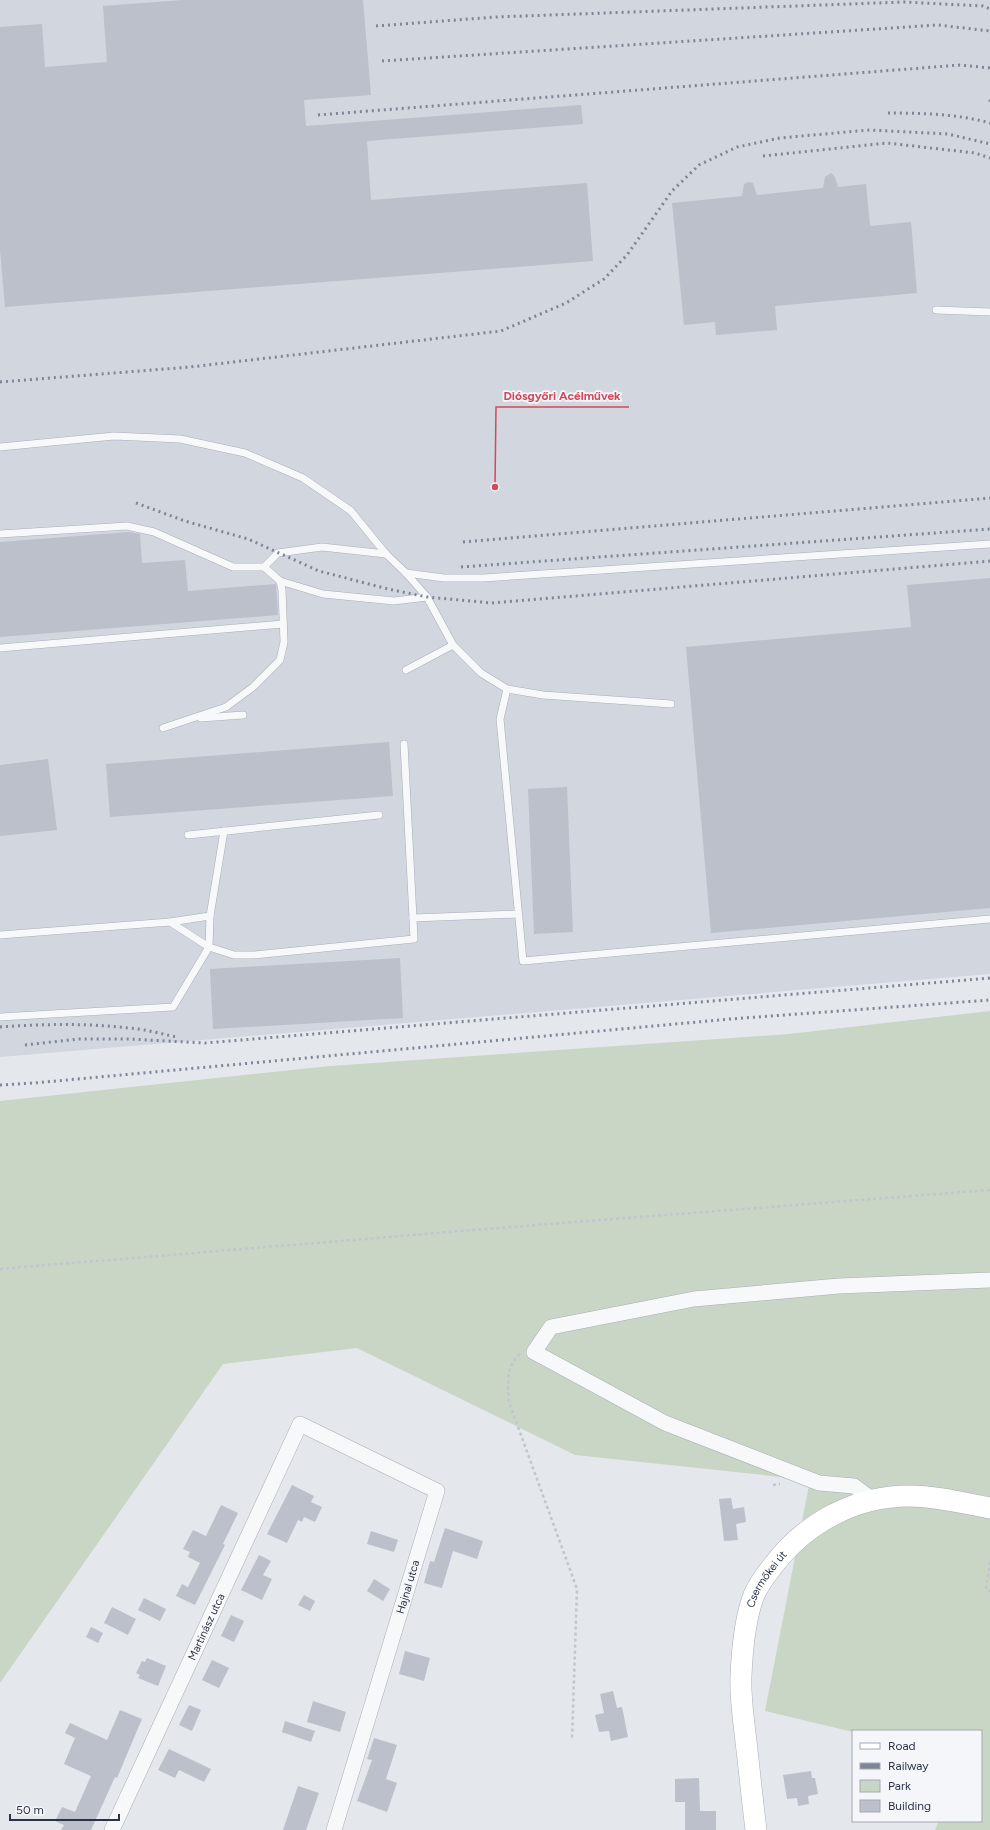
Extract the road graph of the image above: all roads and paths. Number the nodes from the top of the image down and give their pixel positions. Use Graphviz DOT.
graph roads {
  1 [pos="936,310"];
  2 [pos="990,312"];
  3 [pos="0,447"];
  4 [pos="0,534"];
  5 [pos="990,544"];
  6 [pos="386,554"];
  7 [pos="264,567"];
  8 [pos="406,573"];
  9 [pos="280,581"];
  10 [pos="427,597"];
  11 [pos="284,624"];
  12 [pos="453,645"];
  13 [pos="0,648"];
  14 [pos="406,670"];
  15 [pos="507,689"];
  16 [pos="671,704"];
  17 [pos="243,715"];
  18 [pos="189,719"];
  19 [pos="164,728"];
  20 [pos="404,744"];
  21 [pos="379,815"];
  22 [pos="224,831"];
  23 [pos="188,834"];
  24 [pos="518,914"];
  25 [pos="210,916"];
  26 [pos="413,918"];
  27 [pos="990,919"];
  28 [pos="170,922"];
  29 [pos="0,936"];
  30 [pos="209,947"];
  31 [pos="0,1017"];
  32 [pos="990,1190"];
  33 [pos="0,1268"];
  34 [pos="990,1280"];
  35 [pos="534,1352"];
  36 [pos="300,1424"];
  37 [pos="873,1500"];
  38 [pos="990,1508"];
  39 [pos="990,1562"];
  40 [pos="990,1591"];
  41 [pos="572,1740"];
  42 [pos="112,1830"];
  43 [pos="334,1830"];
  44 [pos="756,1830"];
  1 -- 2 [label="lane"];
  3 -- 6 [label="lane"];
  4 -- 7 [label="lane"];
  5 -- 8 [label="lane"];
  6 -- 7 [label="lane"];
  6 -- 8 [label="lane"];
  7 -- 9 [label="lane"];
  8 -- 10 [label="lane"];
  9 -- 10 [label="lane"];
  9 -- 11 [label="lane"];
  10 -- 12 [label="lane"];
  11 -- 13 [label="lane"];
  11 -- 18 [label="lane"];
  12 -- 14 [label="lane"];
  12 -- 15 [label="lane"];
  15 -- 16 [label="lane"];
  15 -- 24 [label="lane"];
  17 -- 18 [label="lane"];
  18 -- 19 [label="lane"];
  20 -- 26 [label="lane"];
  21 -- 22 [label="lane"];
  22 -- 23 [label="lane"];
  22 -- 25 [label="lane"];
  24 -- 26 [label="lane"];
  24 -- 27 [label="lane"];
  25 -- 28 [label="lane"];
  25 -- 30 [label="lane"];
  26 -- 30 [label="lane"];
  28 -- 29 [label="lane"];
  28 -- 30 [label="lane"];
  30 -- 31 [label="lane"];
  32 -- 33 [label="path"];
  34 -- 35 [label="street"];
  35 -- 37 [label="street"];
  35 -- 41 [label="path"];
  36 -- 42 [label="street, Martinász utca"];
  36 -- 43 [label="street, Hajnal utca"];
  37 -- 38 [label="main road, Csermőkei út"];
  37 -- 44 [label="main road, Csermőkei út"];
  39 -- 40 [label="path"];
}
